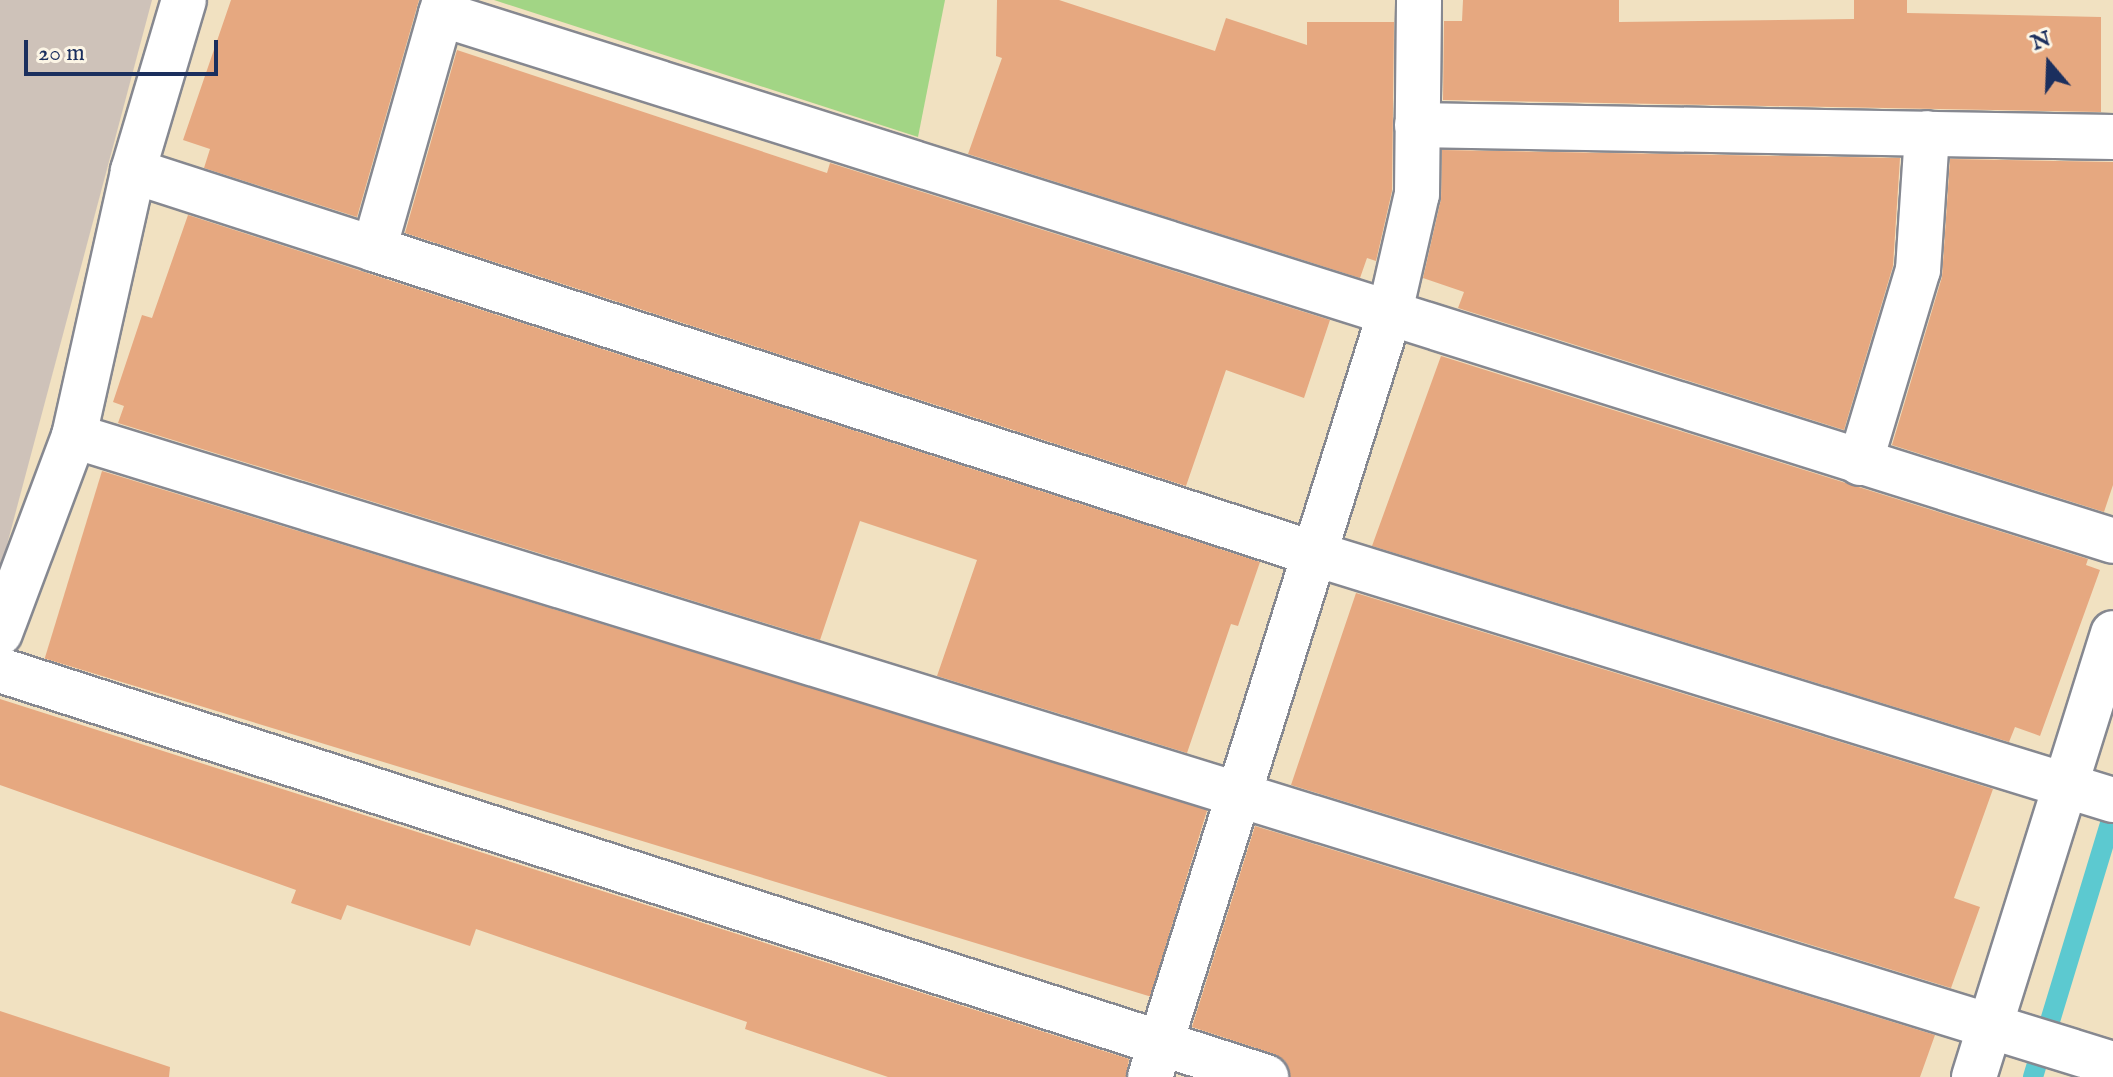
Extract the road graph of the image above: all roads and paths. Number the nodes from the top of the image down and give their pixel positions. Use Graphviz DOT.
graph roads {
  1 [pos="184,0"];
  2 [pos="1419,0"];
  3 [pos="443,7"];
  4 [pos="1417,125"];
  5 [pos="1927,133"];
  6 [pos="2113,137"];
  7 [pos="133,171"];
  8 [pos="374,249"];
  9 [pos="1389,316"];
  10 [pos="74,436"];
  11 [pos="1860,463"];
  12 [pos="2113,541"];
  13 [pos="1315,554"];
  14 [pos="0,633"];
  15 [pos="2113,633"];
  16 [pos="0,670"];
  17 [pos="2065,785"];
  18 [pos="1239,793"];
  19 [pos="2113,800"];
  20 [pos="1991,1023"];
  21 [pos="1155,1061"];
  22 [pos="2113,1064"];
  23 [pos="1266,1077"];
  24 [pos="1974,1077"];
  1 -- 7 [label="street"];
  2 -- 4 [label="street"];
  3 -- 8 [label="street"];
  3 -- 9 [label="street"];
  4 -- 5 [label="street"];
  4 -- 9 [label="street"];
  5 -- 6 [label="street"];
  5 -- 11 [label="street"];
  7 -- 8 [label="street"];
  7 -- 10 [label="street"];
  8 -- 13 [label="street"];
  9 -- 11 [label="street"];
  9 -- 13 [label="street"];
  10 -- 14 [label="street"];
  10 -- 18 [label="street"];
  11 -- 12 [label="street"];
  13 -- 17 [label="street"];
  13 -- 18 [label="street"];
  15 -- 17 [label="street"];
  16 -- 21 [label="street"];
  17 -- 19 [label="street"];
  17 -- 20 [label="street"];
  18 -- 20 [label="street"];
  18 -- 21 [label="street"];
  20 -- 22 [label="street"];
  20 -- 24 [label="street"];
  21 -- 23 [label="street"];
}
